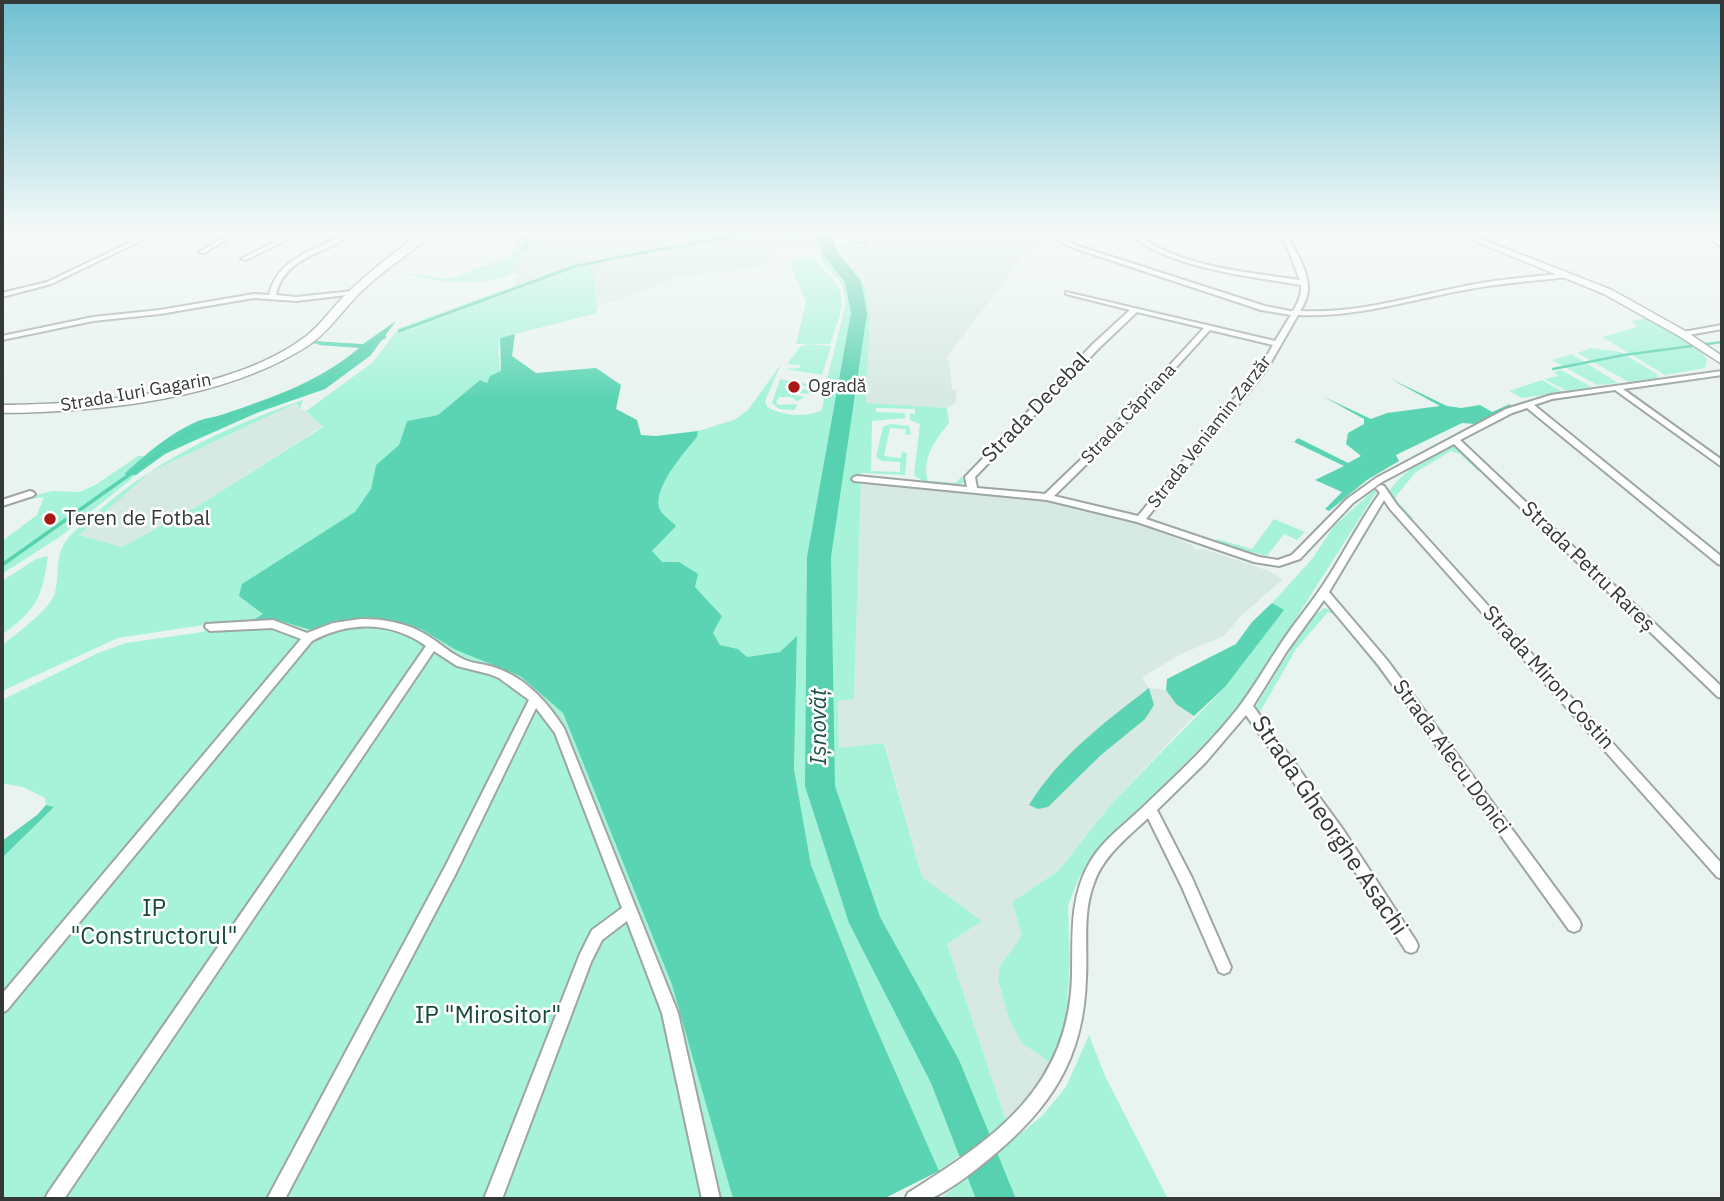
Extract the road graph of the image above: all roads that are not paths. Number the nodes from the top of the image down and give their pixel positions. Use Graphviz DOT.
graph roads {
  1 [pos="33,287"];
  2 [pos="274,287"];
  3 [pos="359,287"];
  4 [pos="1199,287"];
  5 [pos="1304,287"];
  6 [pos="1476,287"];
  7 [pos="1594,287"];
  8 [pos="352,293"];
  9 [pos="1068,293"];
  10 [pos="2,295"];
  11 [pos="272,297"];
  12 [pos="1135,310"];
  13 [pos="1293,314"];
  14 [pos="1722,327"];
  15 [pos="1208,328"];
  16 [pos="1686,336"];
  17 [pos="2,338"];
  18 [pos="1278,344"];
  19 [pos="1722,360"];
  20 [pos="1722,373"];
  21 [pos="1615,387"];
  22 [pos="1527,404"];
  23 [pos="2,410"];
  24 [pos="1454,439"];
  25 [pos="1722,464"];
  26 [pos="857,479"];
  27 [pos="1379,480"];
  28 [pos="972,488"];
  29 [pos="30,494"];
  30 [pos="1384,494"];
  31 [pos="1047,497"];
  32 [pos="2,503"];
  33 [pos="1140,520"];
  34 [pos="1722,562"];
  35 [pos="1324,593"];
  36 [pos="210,627"];
  37 [pos="308,638"];
  38 [pos="431,647"];
  39 [pos="1722,694"];
  40 [pos="535,699"];
  41 [pos="1247,706"];
  42 [pos="1150,809"];
  43 [pos="1722,873"];
  44 [pos="630,911"];
  45 [pos="1574,925"];
  46 [pos="1411,946"];
  47 [pos="1224,967"];
  48 [pos="2,1004"];
  49 [pos="54,1199"];
  50 [pos="276,1199"];
  51 [pos="493,1199"];
  52 [pos="711,1199"];
  53 [pos="914,1199"];
  1 -- 10 [label="street"];
  2 -- 11 [label="street"];
  3 -- 8 [label="main road, Strada Iuri Gagarin"];
  4 -- 13 [label="street"];
  5 -- 13 [label="street, Strada Veniamin Zarzăr"];
  6 -- 13 [label="street"];
  7 -- 16 [label="main road"];
  8 -- 11 [label="street"];
  8 -- 23 [label="main road, Strada Iuri Gagarin"];
  9 -- 12 [label="street"];
  11 -- 17 [label="street"];
  12 -- 15 [label="street"];
  12 -- 28 [label="street, Strada Decebal"];
  13 -- 18 [label="street, Strada Veniamin Zarzăr"];
  14 -- 16 [label="street"];
  15 -- 18 [label="street"];
  15 -- 31 [label="street, Strada Căpriana"];
  16 -- 19 [label="main road"];
  18 -- 33 [label="street, Strada Veniamin Zarzăr"];
  20 -- 21 [label="street, Strada Veniamin Zarzăr"];
  21 -- 22 [label="street, Strada Veniamin Zarzăr"];
  21 -- 25 [label="street"];
  22 -- 24 [label="street, Strada Veniamin Zarzăr"];
  22 -- 34 [label="street"];
  24 -- 27 [label="street, Strada Veniamin Zarzăr"];
  24 -- 39 [label="street, Strada Petru Rareș"];
  26 -- 28 [label="street, Strada Decebal"];
  27 -- 30 [label="street, Strada Miron Costin"];
  27 -- 33 [label="street, Strada Veniamin Zarzăr"];
  28 -- 31 [label="street, Strada Veniamin Zarzăr"];
  29 -- 32 [label="street"];
  30 -- 35 [label="street"];
  30 -- 43 [label="street, Strada Miron Costin"];
  31 -- 33 [label="street, Strada Veniamin Zarzăr"];
  35 -- 41 [label="street"];
  35 -- 45 [label="street, Strada Alecu Donici"];
  36 -- 37 [label="street"];
  37 -- 38 [label="street"];
  37 -- 48 [label="street"];
  38 -- 40 [label="street"];
  38 -- 49 [label="street"];
  40 -- 44 [label="street"];
  40 -- 50 [label="street"];
  41 -- 42 [label="street"];
  41 -- 46 [label="street, Strada Gheorghe Asachi"];
  42 -- 47 [label="street"];
  42 -- 53 [label="street"];
  44 -- 51 [label="street"];
  44 -- 52 [label="street"];
}
